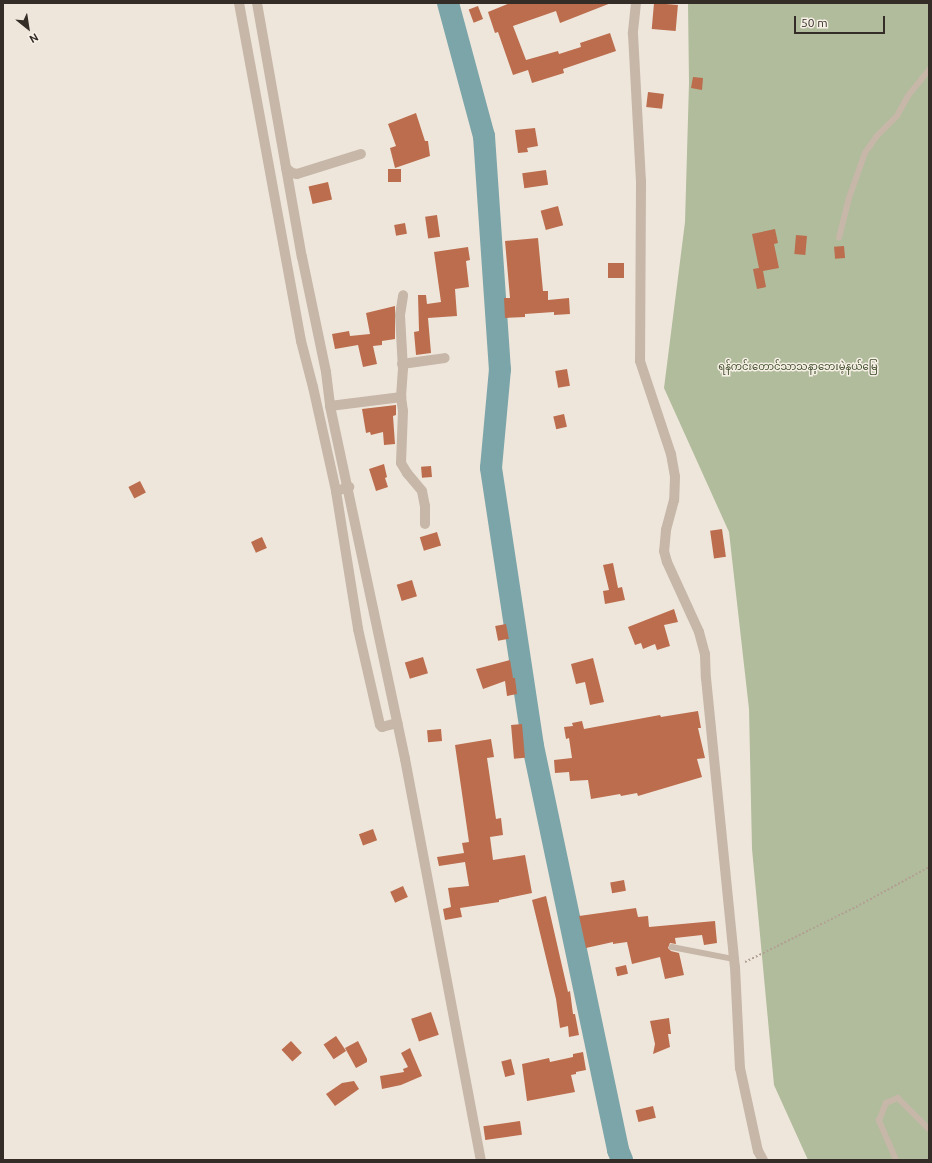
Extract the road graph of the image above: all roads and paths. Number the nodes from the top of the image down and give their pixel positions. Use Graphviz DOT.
graph roads {
  1 [pos="239,3"];
  2 [pos="257,3"];
  3 [pos="636,3"];
  4 [pos="929,70"];
  5 [pos="360,154"];
  6 [pos="286,168"];
  7 [pos="839,238"];
  8 [pos="403,295"];
  9 [pos="445,358"];
  10 [pos="402,364"];
  11 [pos="321,385"];
  12 [pos="401,397"];
  13 [pos="330,406"];
  14 [pos="342,489"];
  15 [pos="425,524"];
  16 [pos="391,724"];
  17 [pos="929,866"];
  18 [pos="672,947"];
  19 [pos="735,963"];
  20 [pos="929,1129"];
  21 [pos="481,1160"];
  22 [pos="763,1160"];
  23 [pos="896,1160"];
  1 -- 11 [label="street"];
  2 -- 6 [label="street"];
  3 -- 19 [label="street"];
  4 -- 7 [label="lane"];
  5 -- 6 [label="street"];
  6 -- 11 [label="street"];
  8 -- 10 [label="street"];
  9 -- 10 [label="street"];
  10 -- 12 [label="street"];
  11 -- 13 [label="street"];
  11 -- 14 [label="street"];
  12 -- 13 [label="street"];
  12 -- 15 [label="street"];
  13 -- 14 [label="street"];
  14 -- 16 [label="street"];
  14 -- 16 [label="street"];
  16 -- 21 [label="street"];
  17 -- 19 [label="path"];
  18 -- 19 [label="lane"];
  19 -- 22 [label="street"];
  20 -- 23 [label="lane"];
}
